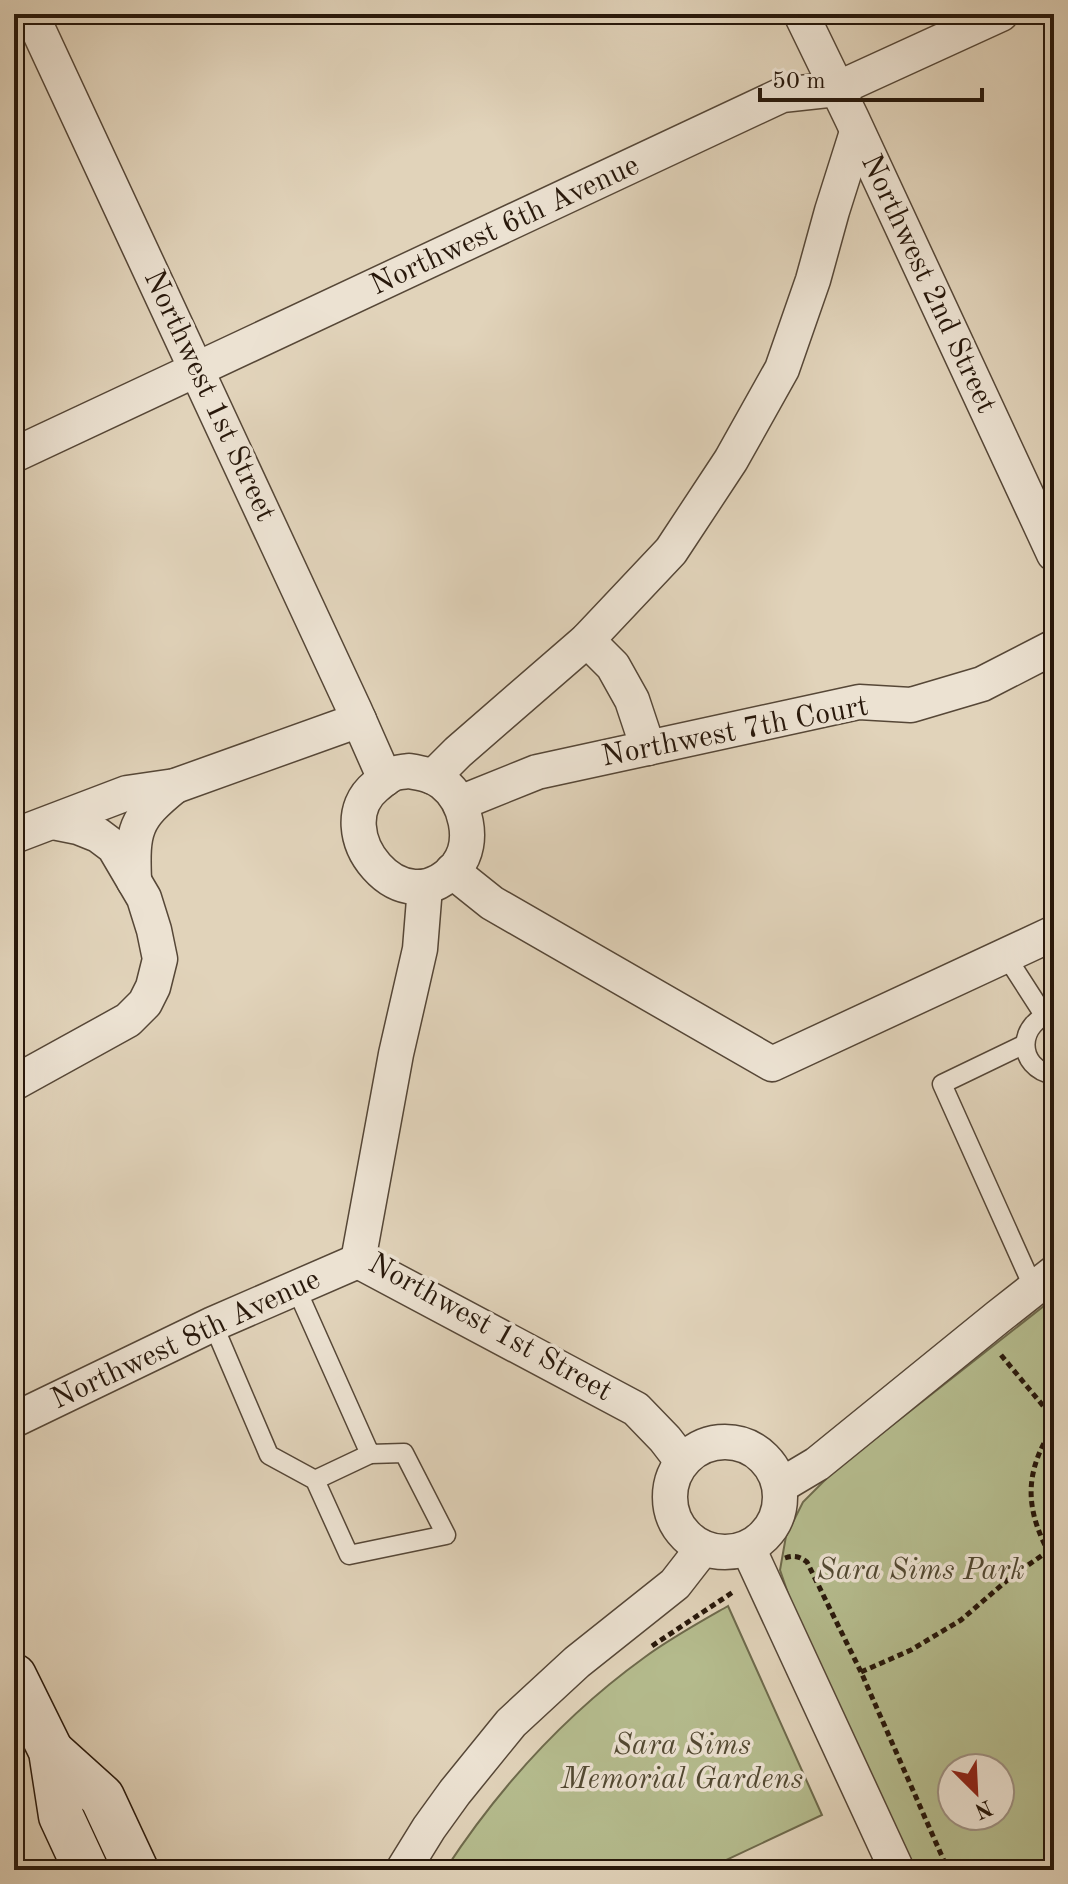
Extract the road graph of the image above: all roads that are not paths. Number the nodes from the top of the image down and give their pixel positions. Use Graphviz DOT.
graph roads {
  1 [pos="31,14"];
  2 [pos="776,14"];
  3 [pos="1001,14"];
  4 [pos="804,22"];
  5 [pos="837,89"];
  6 [pos="857,132"];
  7 [pos="197,370"];
  8 [pos="14,455"];
  9 [pos="1054,554"];
  10 [pos="587,640"];
  11 [pos="1054,647"];
  12 [pos="359,720"];
  13 [pos="648,748"];
  14 [pos="433,777"];
  15 [pos="385,779"];
  16 [pos="175,786"];
  17 [pos="460,803"];
  18 [pos="53,822"];
  19 [pos="14,836"];
  20 [pos="438,879"];
  21 [pos="134,881"];
  22 [pos="1054,933"];
  23 [pos="1006,956"];
  24 [pos="1049,1014"];
  25 [pos="1025,1044"];
  26 [pos="1054,1075"];
  27 [pos="14,1083"];
  28 [pos="358,1261"];
  29 [pos="1044,1281"];
  30 [pos="296,1288"];
  31 [pos="213,1324"];
  32 [pos="14,1420"];
  33 [pos="370,1454"];
  34 [pos="682,1461"];
  35 [pos="315,1480"];
  36 [pos="780,1486"];
  37 [pos="703,1548"];
  38 [pos="748,1548"];
  39 [pos="14,1676"];
  40 [pos="51,1751"];
  41 [pos="86,1870"];
  42 [pos="136,1870"];
  43 [pos="403,1870"];
  44 [pos="897,1870"];
  1 -- 7 [label="street, Northwest 1st Street"];
  2 -- 4 [label="street"];
  3 -- 5 [label="street, Northwest 6th Avenue"];
  4 -- 5 [label="street, Northwest 2nd Street"];
  5 -- 6 [label="street, Northwest 2nd Street"];
  5 -- 7 [label="street, Northwest 6th Avenue"];
  6 -- 9 [label="street, Northwest 2nd Street"];
  6 -- 10 [label="street"];
  7 -- 8 [label="street, Northwest 6th Avenue"];
  7 -- 12 [label="street, Northwest 1st Street"];
  10 -- 13 [label="street"];
  10 -- 14 [label="street"];
  11 -- 13 [label="street, Northwest 7th Court"];
  12 -- 15 [label="street, Northwest 1st Street"];
  12 -- 16 [label="street"];
  13 -- 17 [label="street, Northwest 7th Court"];
  14 -- 15 [label="street"];
  14 -- 17 [label="street"];
  15 -- 20 [label="street"];
  16 -- 18 [label="street"];
  16 -- 21 [label="street"];
  17 -- 20 [label="street"];
  18 -- 19 [label="street"];
  18 -- 21 [label="street"];
  20 -- 23 [label="street"];
  20 -- 28 [label="street, Northwest 1st Street"];
  21 -- 27 [label="street"];
  22 -- 23 [label="street"];
  23 -- 24 [label="lane"];
  24 -- 25 [label="lane"];
  25 -- 26 [label="lane"];
  25 -- 29 [label="lane"];
  28 -- 30 [label="street, Northwest 8th Avenue"];
  28 -- 34 [label="street, Northwest 1st Street"];
  29 -- 36 [label="street"];
  30 -- 31 [label="street, Northwest 8th Avenue"];
  30 -- 33 [label="lane"];
  31 -- 32 [label="street, Northwest 8th Avenue"];
  31 -- 35 [label="lane"];
  33 -- 35 [label="lane"];
  33 -- 35 [label="lane"];
  34 -- 36 [label="street"];
  34 -- 37 [label="street"];
  36 -- 38 [label="street"];
  37 -- 38 [label="street"];
  37 -- 43 [label="street"];
  38 -- 44 [label="street"];
  39 -- 40 [label="street"];
  40 -- 41 [label="street"];
  40 -- 42 [label="street"];
}
